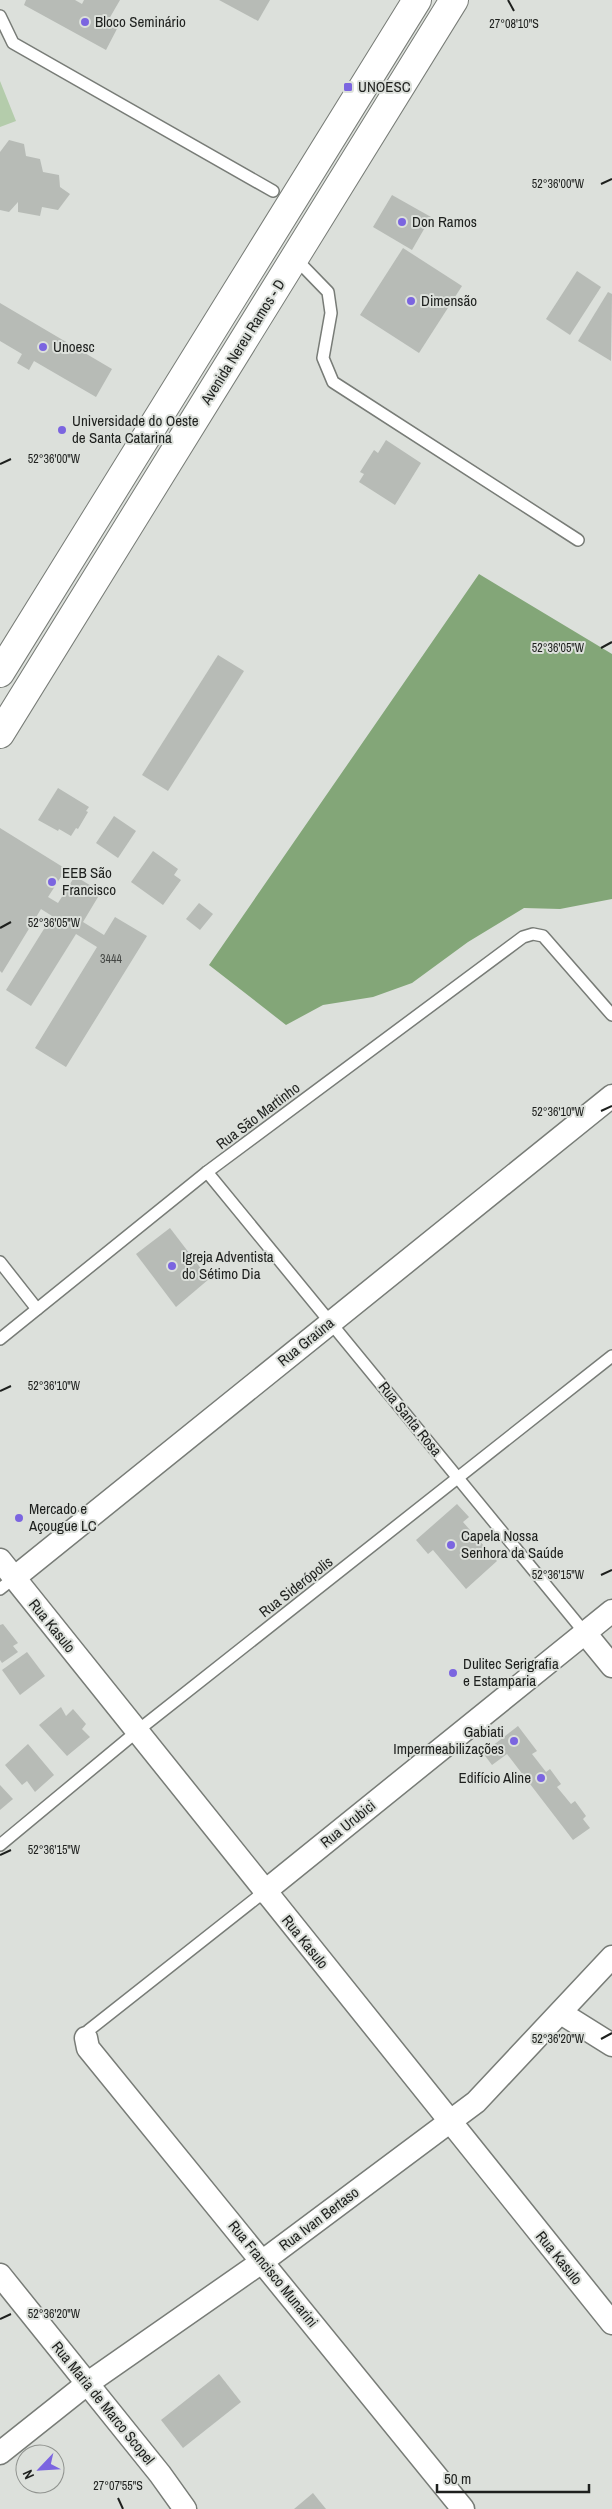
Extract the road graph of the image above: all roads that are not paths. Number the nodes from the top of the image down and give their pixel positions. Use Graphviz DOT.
graph roads {
  1 [pos="417,0"];
  2 [pos="454,0"];
  3 [pos="0,16"];
  4 [pos="347,147"];
  5 [pos="300,207"];
  6 [pos="295,258"];
  7 [pos="145,439"];
  8 [pos="173,455"];
  9 [pos="578,540"];
  10 [pos="60,610"];
  11 [pos="0,673"];
  12 [pos="0,734"];
  13 [pos="612,1015"];
  14 [pos="612,1096"];
  15 [pos="207,1172"];
  16 [pos="0,1262"];
  17 [pos="37,1309"];
  18 [pos="331,1322"];
  19 [pos="0,1339"];
  20 [pos="612,1356"];
  21 [pos="458,1479"];
  22 [pos="0,1560"];
  23 [pos="7,1583"];
  24 [pos="612,1610"];
  25 [pos="585,1633"];
  26 [pos="612,1666"];
  27 [pos="136,1732"];
  28 [pos="0,1845"];
  29 [pos="264,1892"];
  30 [pos="612,1956"];
  31 [pos="561,2013"];
  32 [pos="86,2038"];
  33 [pos="612,2045"];
  34 [pos="450,2122"];
  35 [pos="263,2261"];
  36 [pos="0,2275"];
  37 [pos="612,2323"];
  38 [pos="88,2383"];
  39 [pos="0,2453"];
  40 [pos="185,2509"];
  41 [pos="462,2509"];
  1 -- 4 [label="street, Avenida Nereu Ramos - D"];
  2 -- 4 [label="street, Avenida Nereu Ramos - D"];
  3 -- 5 [label="lane"];
  4 -- 5 [label="street, Avenida Nereu Ramos - D"];
  5 -- 6 [label="street, Avenida Nereu Ramos - D"];
  5 -- 7 [label="street, Avenida Nereu Ramos - D"];
  6 -- 8 [label="street, Avenida Nereu Ramos - D"];
  6 -- 9 [label="lane"];
  7 -- 8 [label="street"];
  7 -- 10 [label="street, Avenida Nereu Ramos - D"];
  8 -- 10 [label="street, Avenida Nereu Ramos - D"];
  10 -- 11 [label="street, Avenida Nereu Ramos - D"];
  10 -- 12 [label="street, Avenida Nereu Ramos - D"];
  13 -- 15 [label="lane, Rua São Martinho"];
  14 -- 18 [label="street, Rua Graúna"];
  15 -- 17 [label="lane, Rua São Martinho"];
  15 -- 18 [label="lane, Rua Santa Rosa"];
  16 -- 17 [label="lane"];
  17 -- 19 [label="lane, Rua São Martinho"];
  18 -- 21 [label="lane, Rua Santa Rosa"];
  18 -- 23 [label="street, Rua Graúna"];
  20 -- 21 [label="lane, Rua Siderópolis"];
  21 -- 25 [label="lane, Rua Santa Rosa"];
  21 -- 27 [label="lane, Rua Siderópolis"];
  22 -- 23 [label="street, Rua Kasulo"];
  23 -- 27 [label="street, Rua Kasulo"];
  24 -- 25 [label="street, Rua Urubici"];
  25 -- 26 [label="street, Rua Santa Rosa"];
  25 -- 29 [label="street, Rua Urubici"];
  27 -- 28 [label="lane, Rua Siderópolis"];
  27 -- 29 [label="street, Rua Kasulo"];
  29 -- 32 [label="lane, Rua Urubici"];
  29 -- 34 [label="street, Rua Kasulo"];
  30 -- 31 [label="street, Rua Ivan Bertaso"];
  31 -- 33 [label="street"];
  31 -- 34 [label="street, Rua Ivan Bertaso"];
  32 -- 35 [label="street, Rua Francisco Munarini"];
  34 -- 35 [label="street, Rua Ivan Bertaso"];
  34 -- 37 [label="street, Rua Kasulo"];
  35 -- 38 [label="street, Rua Ivan Bertaso"];
  35 -- 41 [label="street, Rua Francisco Munarini"];
  36 -- 38 [label="street, Rua Maria de Marco Scopel"];
  38 -- 39 [label="street, Rua Ivan Bertaso"];
  38 -- 40 [label="street, Rua Maria de Marco Scopel"];
}
